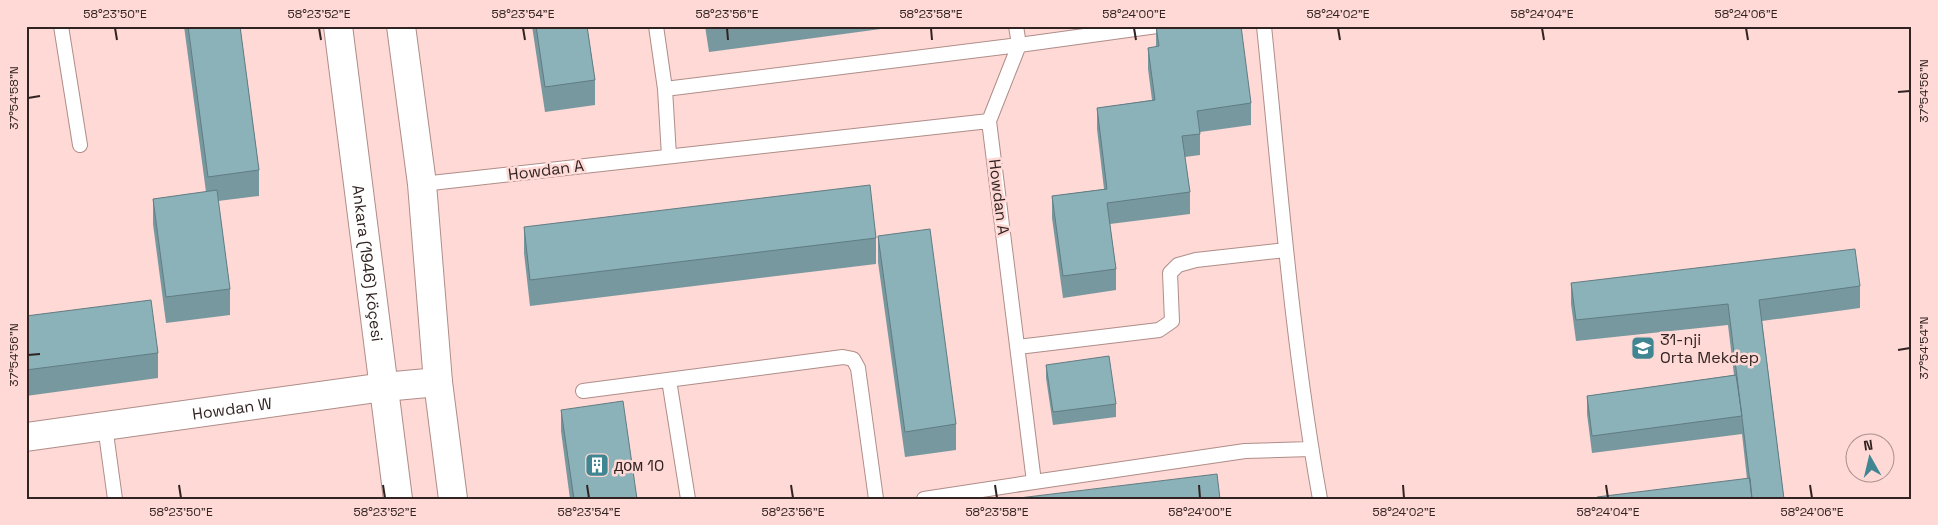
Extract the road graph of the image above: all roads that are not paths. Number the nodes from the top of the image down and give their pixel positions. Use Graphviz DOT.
graph roads {
  1 [pos="61,26"];
  2 [pos="338,26"];
  3 [pos="401,26"];
  4 [pos="656,26"];
  5 [pos="1016,26"];
  6 [pos="1157,26"];
  7 [pos="1264,26"];
  8 [pos="1019,45"];
  9 [pos="665,89"];
  10 [pos="989,121"];
  11 [pos="80,145"];
  12 [pos="669,156"];
  13 [pos="422,184"];
  14 [pos="1286,250"];
  15 [pos="1018,347"];
  16 [pos="670,380"];
  17 [pos="438,382"];
  18 [pos="384,387"];
  19 [pos="583,390"];
  20 [pos="106,426"];
  21 [pos="26,437"];
  22 [pos="1312,449"];
  23 [pos="1034,482"];
  24 [pos="115,499"];
  25 [pos="398,499"];
  26 [pos="453,499"];
  27 [pos="688,499"];
  28 [pos="876,499"];
  29 [pos="924,499"];
  30 [pos="1320,499"];
  1 -- 11 [label="lane"];
  2 -- 18 [label="main road, Ankara (1946) köçesi"];
  3 -- 13 [label="main road"];
  4 -- 9 [label="lane"];
  5 -- 8 [label="lane"];
  6 -- 8 [label="lane"];
  7 -- 14 [label="lane"];
  8 -- 9 [label="lane"];
  8 -- 10 [label="lane"];
  9 -- 12 [label="lane"];
  10 -- 12 [label="lane, Howdan A"];
  10 -- 15 [label="lane, Howdan A"];
  12 -- 13 [label="lane, Howdan A"];
  13 -- 17 [label="main road"];
  14 -- 15 [label="lane"];
  14 -- 22 [label="lane"];
  15 -- 23 [label="lane, Howdan A"];
  16 -- 19 [label="lane"];
  16 -- 27 [label="lane"];
  16 -- 28 [label="lane"];
  17 -- 18 [label="main road, Howdan W"];
  17 -- 26 [label="main road"];
  18 -- 20 [label="main road, Howdan W"];
  18 -- 25 [label="main road, Ankara (1946) köçesi"];
  20 -- 21 [label="main road, Howdan W"];
  20 -- 24 [label="lane"];
  22 -- 23 [label="lane"];
  22 -- 30 [label="lane"];
  23 -- 29 [label="lane"];
}
